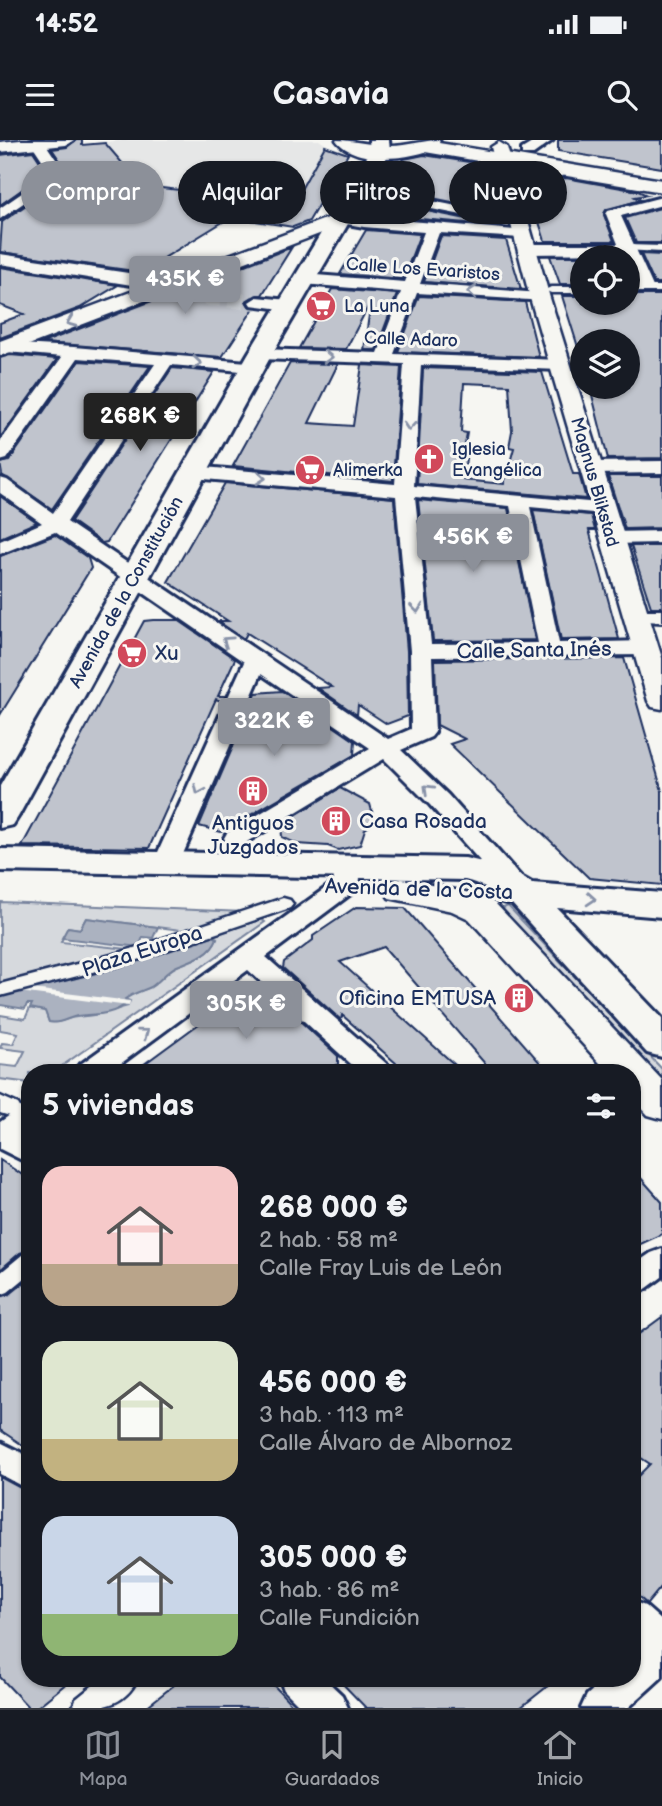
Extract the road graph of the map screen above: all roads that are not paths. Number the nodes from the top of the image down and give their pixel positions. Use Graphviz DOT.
graph roads {
  1 [pos="66,140"];
  2 [pos="345,140"];
  3 [pos="454,140"];
  4 [pos="546,140"];
  5 [pos="37,141"];
  6 [pos="428,143"];
  7 [pos="384,145"];
  8 [pos="0,147"];
  9 [pos="499,149"];
  10 [pos="527,152"];
  11 [pos="374,161"];
  12 [pos="537,161"];
  13 [pos="567,170"];
  14 [pos="662,175"];
  15 [pos="662,186"];
  16 [pos="662,201"];
  17 [pos="435,211"];
  18 [pos="0,215"];
  19 [pos="329,224"];
  20 [pos="338,224"];
  21 [pos="378,224"];
  22 [pos="520,224"];
  23 [pos="433,228"];
  24 [pos="523,235"];
  25 [pos="604,245"];
  26 [pos="627,245"];
  27 [pos="640,248"];
  28 [pos="662,249"];
  29 [pos="0,259"];
  30 [pos="640,267"];
  31 [pos="303,279"];
  32 [pos="176,286"];
  33 [pos="410,288"];
  34 [pos="654,289"];
  35 [pos="570,291"];
  36 [pos="546,294"];
  37 [pos="257,302"];
  38 [pos="289,305"];
  39 [pos="4,348"];
  40 [pos="74,352"];
  41 [pos="384,359"];
  42 [pos="166,360"];
  43 [pos="413,360"];
  44 [pos="256,361"];
  45 [pos="561,365"];
  46 [pos="0,455"];
  47 [pos="662,467"];
  48 [pos="592,468"];
  49 [pos="193,472"];
  50 [pos="0,484"];
  51 [pos="405,491"];
  52 [pos="519,501"];
  53 [pos="603,508"];
  54 [pos="55,525"];
  55 [pos="662,537"];
  56 [pos="611,538"];
  57 [pos="0,548"];
  58 [pos="133,578"];
  59 [pos="636,616"];
  60 [pos="662,616"];
  61 [pos="646,648"];
  62 [pos="550,650"];
  63 [pos="421,651"];
  64 [pos="256,660"];
  65 [pos="662,701"];
  66 [pos="386,748"];
  67 [pos="0,817"];
  68 [pos="232,842"];
  69 [pos="0,860"];
  70 [pos="167,861"];
  71 [pos="346,875"];
  72 [pos="0,878"];
  73 [pos="396,889"];
  74 [pos="523,894"];
  75 [pos="283,904"];
  76 [pos="662,905"];
  77 [pos="249,956"];
  78 [pos="0,990"];
  79 [pos="662,1043"];
  80 [pos="100,1064"];
  81 [pos="360,1064"];
  82 [pos="624,1064"];
  83 [pos="641,1082"];
  84 [pos="662,1105"];
  85 [pos="8,1120"];
  86 [pos="21,1140"];
  87 [pos="662,1261"];
  88 [pos="21,1268"];
  89 [pos="641,1276"];
  90 [pos="0,1286"];
  91 [pos="0,1456"];
  92 [pos="21,1469"];
  93 [pos="641,1626"];
  94 [pos="662,1645"];
  95 [pos="662,1651"];
  96 [pos="641,1671"];
  97 [pos="113,1687"];
  98 [pos="307,1687"];
  99 [pos="623,1687"];
  100 [pos="86,1708"];
  101 [pos="328,1708"];
  102 [pos="601,1708"];
  1 -- 5 [label="street"];
  2 -- 7 [label="main road"];
  3 -- 9 [label="main road"];
  4 -- 10 [label="street"];
  5 -- 8 [label="street"];
  5 -- 18 [label="street"];
  6 -- 7 [label="main road"];
  6 -- 9 [label="main road"];
  7 -- 11 [label="main road, Avenida de la Constitución"];
  9 -- 10 [label="main road"];
  9 -- 12 [label="main road"];
  10 -- 14 [label="main road"];
  13 -- 15 [label="main road"];
  16 -- 26 [label="street"];
  17 -- 24 [label="street"];
  19 -- 32 [label="main road"];
  20 -- 31 [label="main road, Avenida de la Constitución"];
  21 -- 23 [label="street"];
  22 -- 24 [label="street, Magnus Blikstad"];
  23 -- 24 [label="street"];
  23 -- 33 [label="street"];
  24 -- 25 [label="street"];
  24 -- 36 [label="street, Magnus Blikstad"];
  27 -- 28 [label="street"];
  29 -- 32 [label="street"];
  30 -- 34 [label="street"];
  31 -- 33 [label="street, Calle Los Evaristos"];
  31 -- 38 [label="main road, Avenida de la Constitución"];
  32 -- 39 [label="main road, one-way"];
  36 -- 33 [label="street, Calle Los Evaristos, one-way"];
  33 -- 41 [label="street"];
  35 -- 36 [label="street"];
  36 -- 45 [label="street, Magnus Blikstad"];
  37 -- 38 [label="street"];
  38 -- 44 [label="main road, Avenida de la Constitución"];
  39 -- 40 [label="street"];
  40 -- 42 [label="street"];
  40 -- 46 [label="street"];
  41 -- 43 [label="street, Calle Adaro"];
  44 -- 41 [label="street, Calle Adaro, one-way"];
  42 -- 44 [label="street, one-way"];
  42 -- 54 [label="street"];
  43 -- 45 [label="street, Calle Adaro"];
  43 -- 51 [label="street, one-way"];
  44 -- 49 [label="main road, Avenida de la Constitución"];
  45 -- 48 [label="street, Magnus Blikstad"];
  47 -- 48 [label="street"];
  48 -- 53 [label="street, Magnus Blikstad"];
  49 -- 51 [label="street, one-way"];
  49 -- 58 [label="main road, Avenida de la Constitución"];
  50 -- 54 [label="street"];
  51 -- 52 [label="street"];
  51 -- 63 [label="street, one-way"];
  52 -- 53 [label="street"];
  52 -- 62 [label="street"];
  53 -- 56 [label="street, Magnus Blikstad"];
  54 -- 57 [label="street"];
  54 -- 58 [label="street"];
  55 -- 56 [label="street"];
  56 -- 59 [label="street, Magnus Blikstad"];
  64 -- 58 [label="street, one-way"];
  58 -- 67 [label="main road, Avenida de la Constitución"];
  59 -- 60 [label="street"];
  59 -- 61 [label="street, Magnus Blikstad"];
  61 -- 62 [label="street, Calle Santa Inés"];
  61 -- 65 [label="street, Magnus Blikstad"];
  62 -- 63 [label="street, Calle Santa Inés"];
  63 -- 66 [label="street"];
  64 -- 66 [label="street"];
  64 -- 70 [label="street, one-way"];
  66 -- 68 [label="street"];
  74 -- 66 [label="street, one-way"];
  69 -- 70 [label="main road, Avenida de la Costa"];
  70 -- 71 [label="main road, Avenida de la Costa"];
  71 -- 72 [label="main road, Avenida de la Costa"];
  71 -- 73 [label="main road, Avenida de la Costa"];
  71 -- 74 [label="main road, Avenida de la Costa"];
  71 -- 77 [label="street"];
  73 -- 74 [label="main road, Avenida de la Costa"];
  73 -- 82 [label="main road"];
  74 -- 76 [label="main road, one-way"];
  74 -- 79 [label="main road"];
  75 -- 78 [label="street, Plaza Europa"];
  80 -- 77 [label="street, one-way"];
  77 -- 81 [label="street"];
  83 -- 84 [label="main road"];
  85 -- 86 [label="street"];
  87 -- 89 [label="street"];
  88 -- 90 [label="street"];
  91 -- 92 [label="street"];
  93 -- 94 [label="street"];
  95 -- 96 [label="street"];
  97 -- 100 [label="street"];
  98 -- 101 [label="street"];
  99 -- 102 [label="street"];
}
